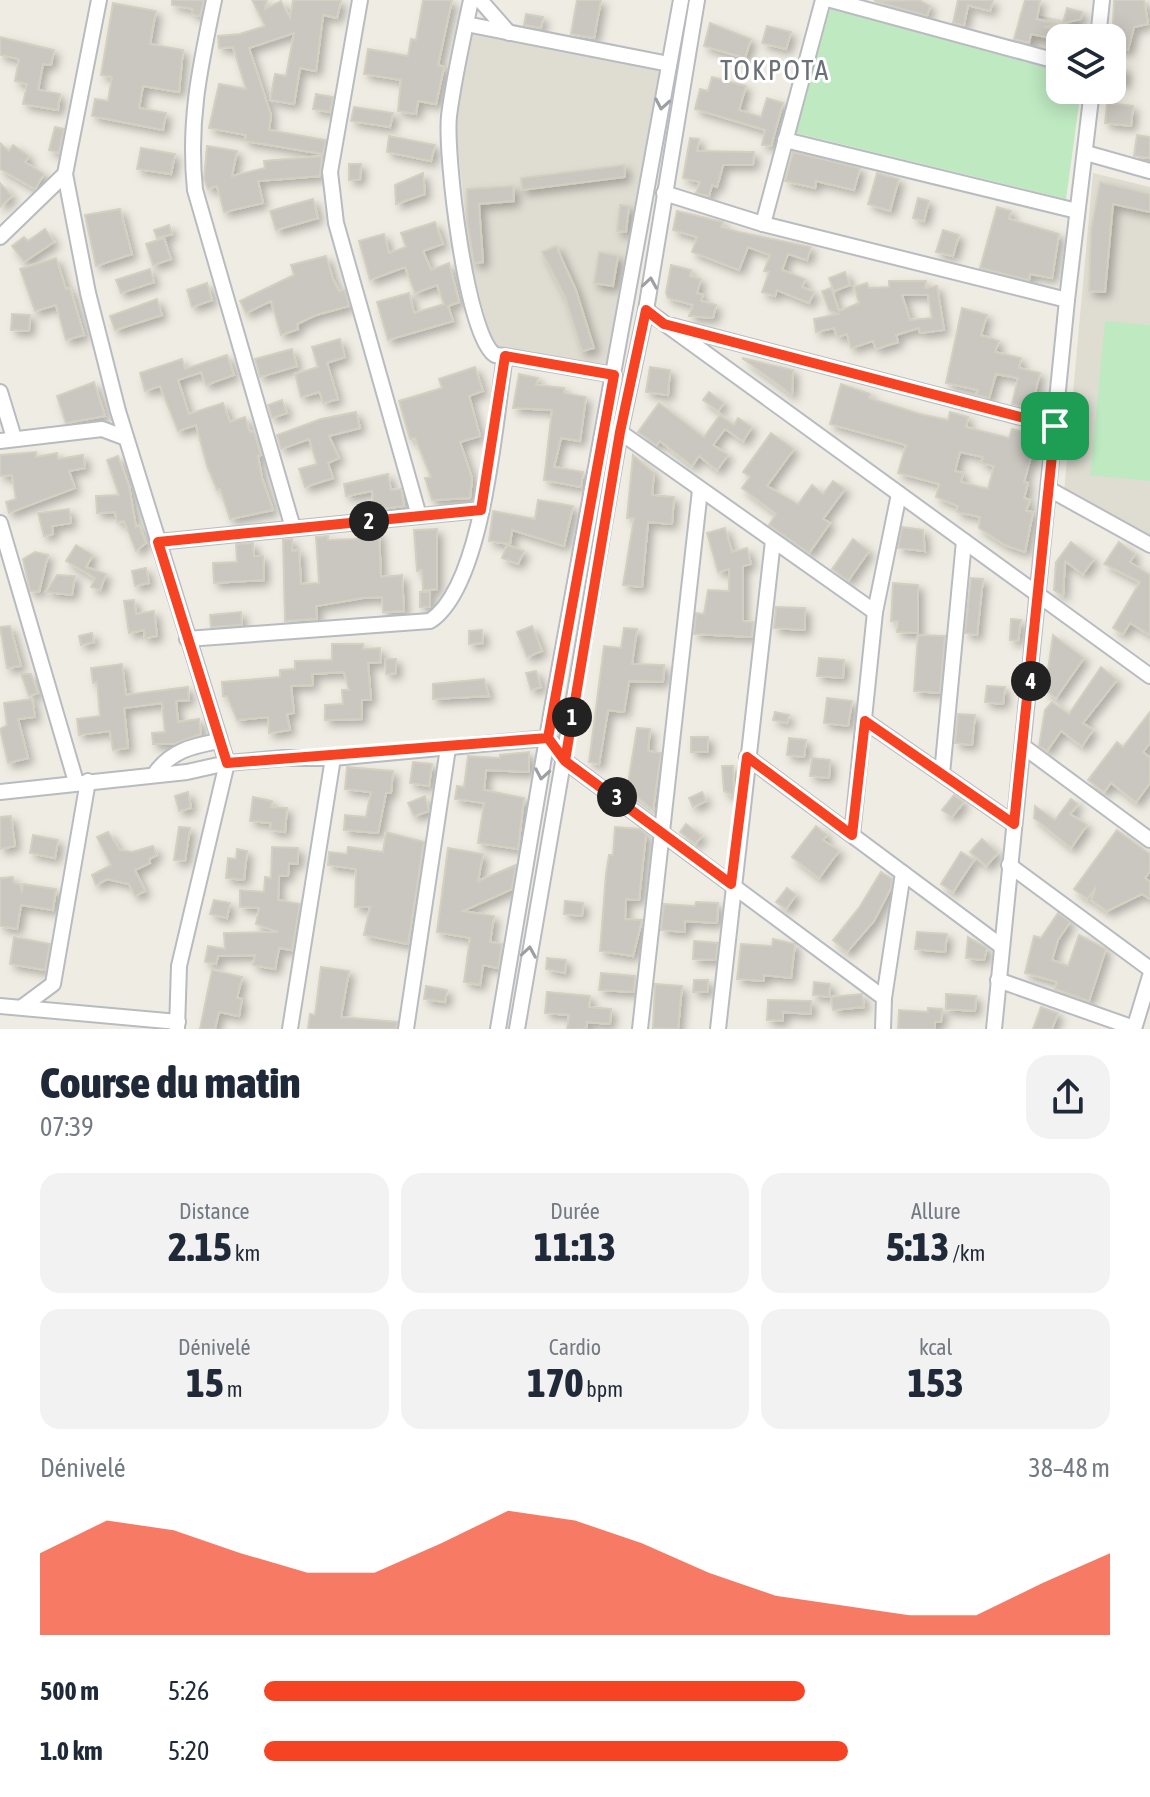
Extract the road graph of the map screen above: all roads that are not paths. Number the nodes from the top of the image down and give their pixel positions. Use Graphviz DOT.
graph roads {
  1 [pos="99,0"];
  2 [pos="214,0"];
  3 [pos="360,0"];
  4 [pos="471,0"];
  5 [pos="480,0"];
  6 [pos="681,0"];
  7 [pos="697,0"];
  8 [pos="823,0"];
  9 [pos="831,0"];
  10 [pos="1102,0"];
  11 [pos="466,24"];
  12 [pos="1099,24"];
  13 [pos="509,33"];
  14 [pos="1046,58"];
  15 [pos="669,64"];
  16 [pos="1091,104"];
  17 [pos="785,140"];
  18 [pos="1086,153"];
  19 [pos="1150,171"];
  20 [pos="65,174"];
  21 [pos="664,193"];
  22 [pos="1077,211"];
  23 [pos="763,224"];
  24 [pos="0,237"];
  25 [pos="1067,300"];
  26 [pos="646,310"];
  27 [pos="664,324"];
  28 [pos="505,356"];
  29 [pos="614,375"];
  30 [pos="0,392"];
  31 [pos="118,411"];
  32 [pos="1055,426"];
  33 [pos="102,429"];
  34 [pos="620,432"];
  35 [pos="126,438"];
  36 [pos="7,440"];
  37 [pos="1049,489"];
  38 [pos="700,490"];
  39 [pos="899,494"];
  40 [pos="481,510"];
  41 [pos="419,516"];
  42 [pos="0,523"];
  43 [pos="293,528"];
  44 [pos="773,541"];
  45 [pos="964,541"];
  46 [pos="158,542"];
  47 [pos="1150,545"];
  48 [pos="1039,596"];
  49 [pos="875,612"];
  50 [pos="187,639"];
  51 [pos="1150,676"];
  52 [pos="865,721"];
  53 [pos="548,738"];
  54 [pos="219,741"];
  55 [pos="1024,747"];
  56 [pos="448,748"];
  57 [pos="747,757"];
  58 [pos="333,758"];
  59 [pos="565,761"];
  60 [pos="227,763"];
  61 [pos="942,774"];
  62 [pos="154,775"];
  63 [pos="82,782"];
  64 [pos="0,792"];
  65 [pos="1014,824"];
  66 [pos="661,828"];
  67 [pos="852,835"];
  68 [pos="1150,840"];
  69 [pos="1009,865"];
  70 [pos="903,873"];
  71 [pos="731,884"];
  72 [pos="1001,946"];
  73 [pos="1150,969"];
  74 [pos="1150,976"];
  75 [pos="998,980"];
  76 [pos="53,984"];
  77 [pos="884,998"];
  78 [pos="8,1004"];
  79 [pos="56,1011"];
  80 [pos="178,1025"];
  81 [pos="1134,1028"];
  82 [pos="290,1029"];
  83 [pos="406,1029"];
  84 [pos="498,1029"];
  85 [pos="517,1029"];
  86 [pos="640,1029"];
  87 [pos="718,1029"];
  88 [pos="883,1029"];
  89 [pos="994,1029"];
  1 -- 20 [label="street"];
  2 -- 43 [label="street"];
  3 -- 41 [label="street"];
  4 -- 11 [label="street"];
  5 -- 13 [label="street"];
  6 -- 15 [label="street"];
  7 -- 21 [label="street"];
  8 -- 17 [label="street"];
  9 -- 14 [label="street"];
  10 -- 12 [label="street"];
  11 -- 13 [label="street"];
  11 -- 28 [label="street"];
  13 -- 15 [label="street"];
  15 -- 29 [label="street, one-way"];
  16 -- 18 [label="street"];
  17 -- 22 [label="street"];
  17 -- 23 [label="street"];
  18 -- 19 [label="street"];
  18 -- 22 [label="street"];
  20 -- 24 [label="street"];
  20 -- 31 [label="street"];
  21 -- 23 [label="street"];
  26 -- 21 [label="street, one-way"];
  22 -- 25 [label="street"];
  23 -- 25 [label="street"];
  25 -- 32 [label="street"];
  26 -- 27 [label="street"];
  26 -- 34 [label="street"];
  27 -- 32 [label="street"];
  27 -- 39 [label="street"];
  28 -- 29 [label="street"];
  28 -- 40 [label="street"];
  29 -- 53 [label="street"];
  30 -- 36 [label="street"];
  31 -- 33 [label="street"];
  31 -- 35 [label="street"];
  32 -- 37 [label="street"];
  33 -- 35 [label="street"];
  33 -- 36 [label="street"];
  34 -- 38 [label="street"];
  34 -- 59 [label="street"];
  35 -- 46 [label="street"];
  37 -- 47 [label="street"];
  37 -- 48 [label="street"];
  38 -- 44 [label="street"];
  38 -- 66 [label="street"];
  39 -- 45 [label="street"];
  39 -- 49 [label="street"];
  40 -- 41 [label="street"];
  40 -- 50 [label="street"];
  41 -- 43 [label="street"];
  42 -- 63 [label="street"];
  43 -- 46 [label="street"];
  44 -- 49 [label="street"];
  44 -- 57 [label="street"];
  45 -- 48 [label="street"];
  45 -- 61 [label="street"];
  46 -- 50 [label="street"];
  48 -- 51 [label="street"];
  48 -- 55 [label="street"];
  49 -- 52 [label="street"];
  50 -- 54 [label="street"];
  52 -- 61 [label="street"];
  52 -- 67 [label="street"];
  53 -- 56 [label="street"];
  53 -- 59 [label="street"];
  53 -- 84 [label="street, one-way"];
  54 -- 60 [label="street"];
  54 -- 62 [label="street"];
  55 -- 65 [label="street"];
  55 -- 68 [label="street"];
  56 -- 58 [label="street"];
  56 -- 83 [label="street"];
  57 -- 67 [label="street"];
  57 -- 71 [label="street"];
  58 -- 60 [label="street"];
  58 -- 82 [label="street"];
  59 -- 66 [label="street"];
  85 -- 59 [label="street, one-way"];
  60 -- 62 [label="street"];
  60 -- 80 [label="street"];
  61 -- 65 [label="street"];
  62 -- 63 [label="street"];
  63 -- 64 [label="street"];
  63 -- 76 [label="street"];
  65 -- 69 [label="street"];
  66 -- 71 [label="street"];
  66 -- 86 [label="street"];
  67 -- 70 [label="street"];
  69 -- 72 [label="street"];
  69 -- 73 [label="street"];
  70 -- 72 [label="street"];
  70 -- 77 [label="street"];
  71 -- 77 [label="street"];
  71 -- 87 [label="street"];
  72 -- 75 [label="street"];
  74 -- 81 [label="street"];
  75 -- 81 [label="street"];
  75 -- 89 [label="street"];
  76 -- 78 [label="street"];
  76 -- 79 [label="street"];
  77 -- 88 [label="street"];
  78 -- 79 [label="street"];
  79 -- 80 [label="street"];
}
